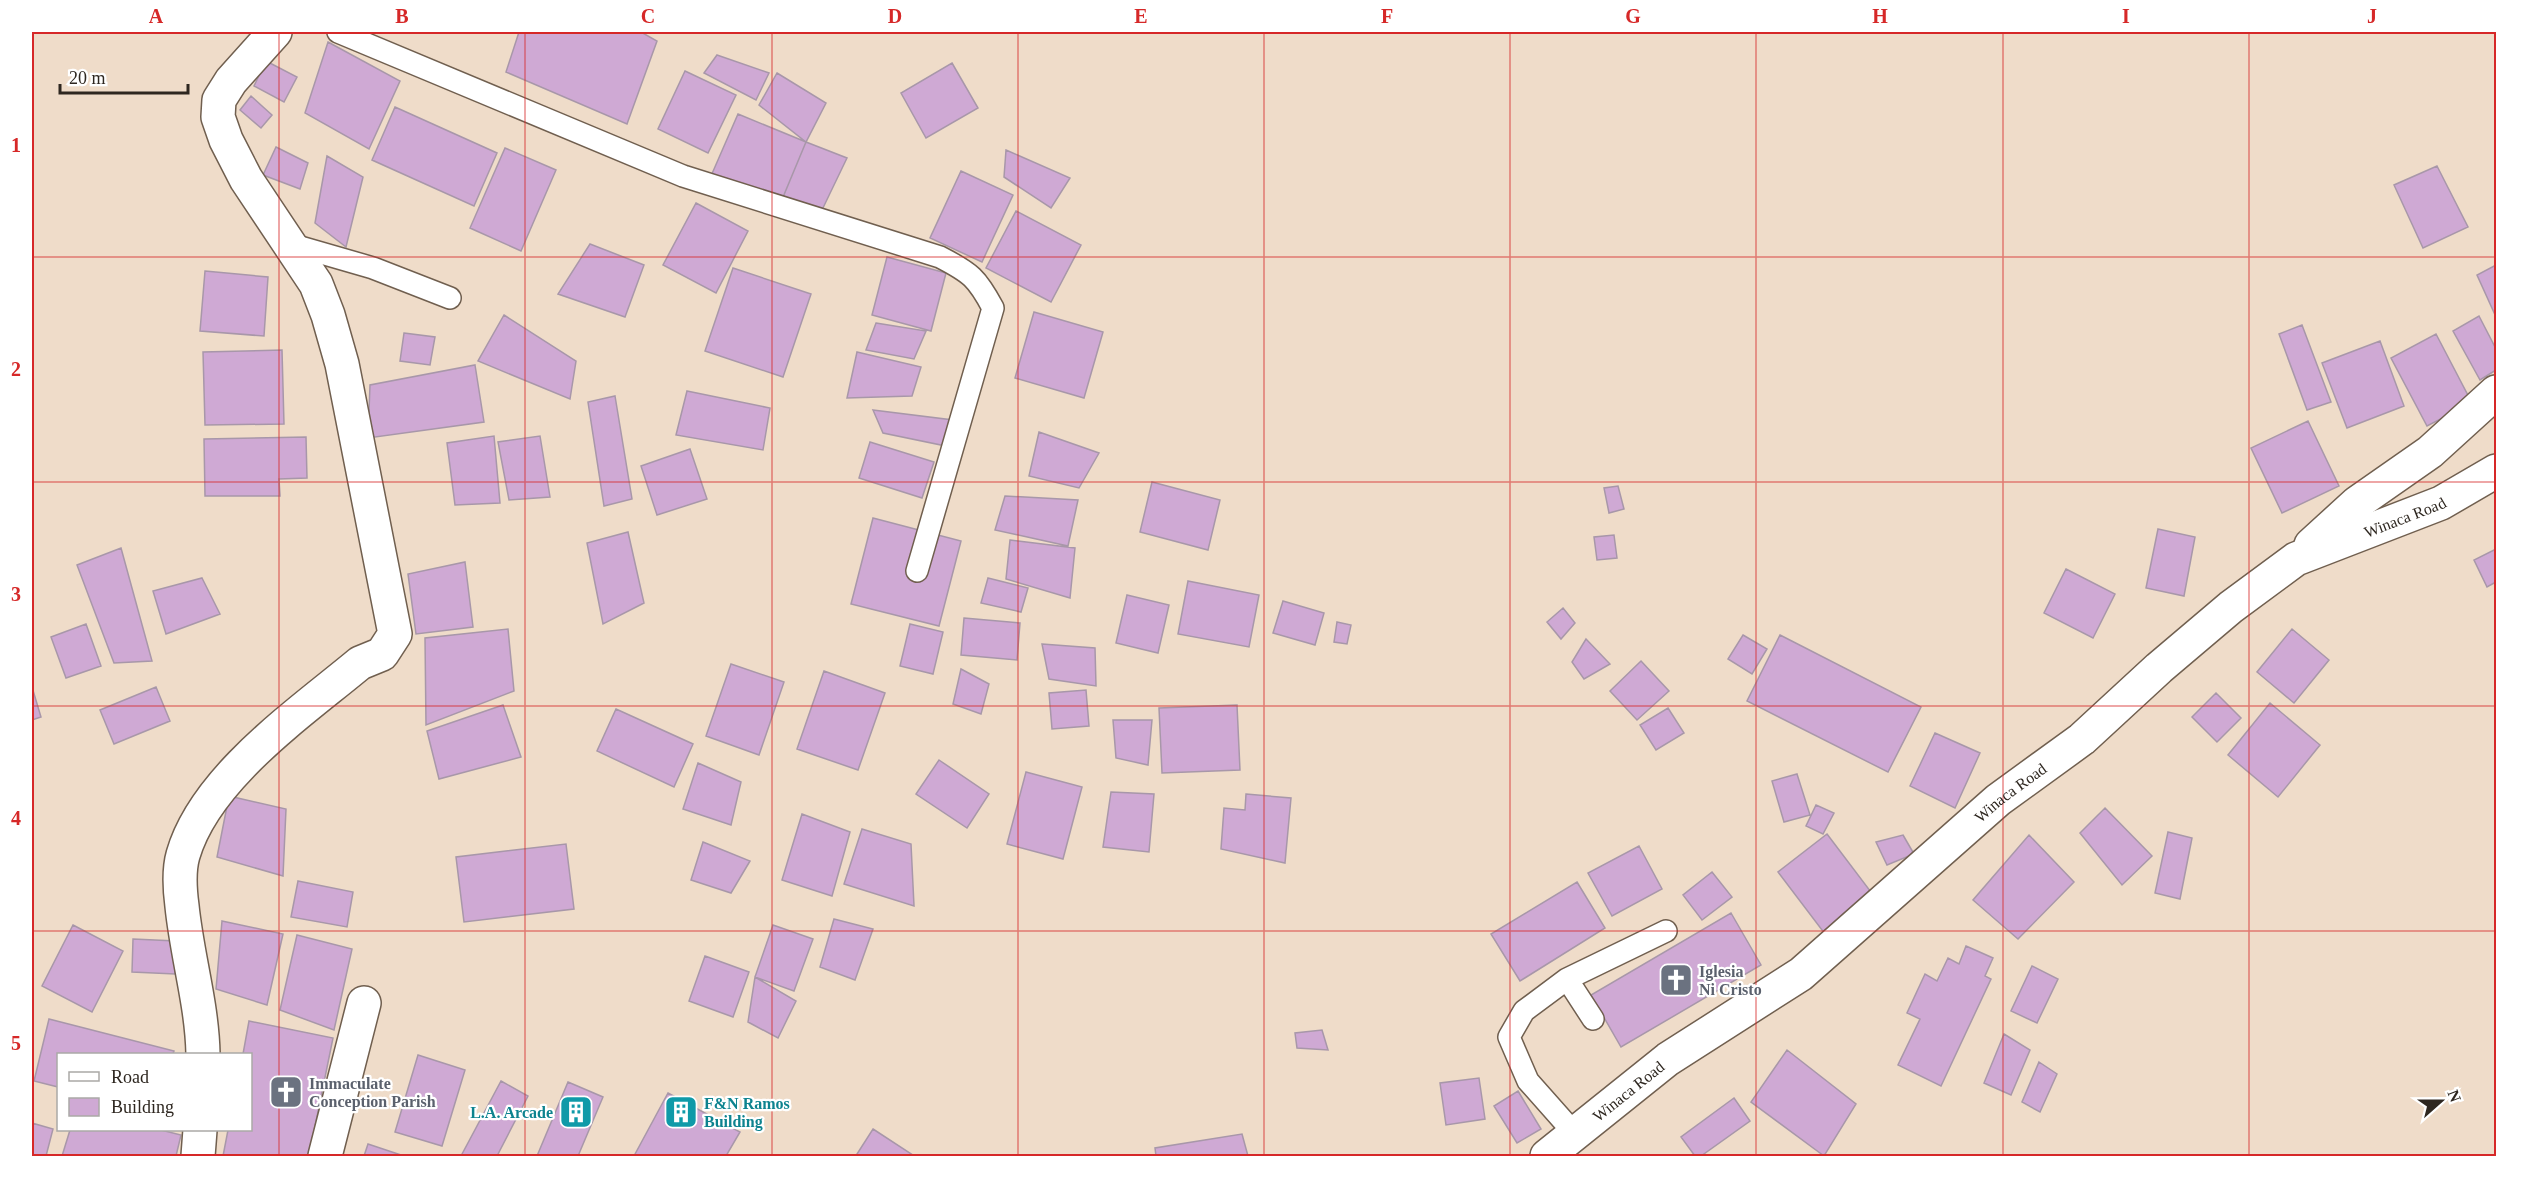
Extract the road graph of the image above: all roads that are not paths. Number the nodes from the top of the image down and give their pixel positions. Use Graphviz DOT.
graph roads {
  1 [pos="275,32"];
  2 [pos="338,32"];
  3 [pos="290,244"];
  4 [pos="450,298"];
  5 [pos="2496,392"];
  6 [pos="2496,471"];
  7 [pos="2296,559"];
  8 [pos="917,571"];
  9 [pos="1666,931"];
  10 [pos="1567,979"];
  11 [pos="364,1002"];
  12 [pos="1593,1019"];
  13 [pos="203,1053"];
  14 [pos="200,1131"];
  15 [pos="1575,1134"];
  16 [pos="198,1156"];
  17 [pos="325,1156"];
  18 [pos="1547,1156"];
  1 -- 3 [label="street"];
  2 -- 8 [label="lane"];
  3 -- 4 [label="lane"];
  3 -- 13 [label="street"];
  5 -- 7 [label="street"];
  6 -- 7 [label="street, Winaca Road"];
  7 -- 15 [label="street, Winaca Road"];
  9 -- 10 [label="lane"];
  10 -- 12 [label="lane"];
  10 -- 15 [label="lane"];
  11 -- 17 [label="street"];
  14 -- 16 [label="street"];
  15 -- 18 [label="street, Winaca Road"];
}
